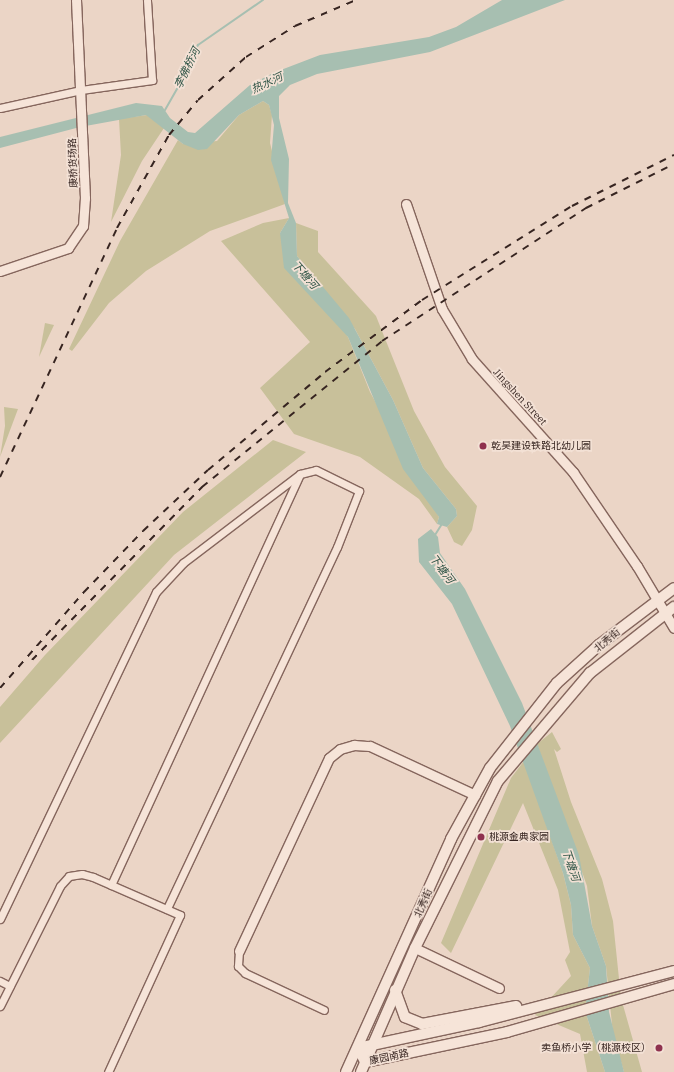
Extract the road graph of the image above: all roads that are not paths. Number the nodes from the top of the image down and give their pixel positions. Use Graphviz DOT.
graph roads {
  1 [pos="76,0"];
  2 [pos="147,0"];
  3 [pos="81,90"];
  4 [pos="0,108"];
  5 [pos="406,204"];
  6 [pos="0,271"];
  7 [pos="300,474"];
  8 [pos="674,588"];
  9 [pos="658,598"];
  10 [pos="670,610"];
  11 [pos="674,628"];
  12 [pos="475,795"];
  13 [pos="111,885"];
  14 [pos="167,909"];
  15 [pos="0,919"];
  16 [pos="415,948"];
  17 [pos="239,952"];
  18 [pos="674,971"];
  19 [pos="0,982"];
  20 [pos="674,984"];
  21 [pos="10,986"];
  22 [pos="499,988"];
  23 [pos="395,990"];
  24 [pos="533,1005"];
  25 [pos="0,1006"];
  26 [pos="324,1010"];
  27 [pos="370,1047"];
  28 [pos="358,1048"];
  29 [pos="365,1062"];
  30 [pos="108,1072"];
  31 [pos="346,1072"];
  32 [pos="360,1072"];
  1 -- 3 [label="street, 康桥货场路"];
  2 -- 3 [label="street"];
  3 -- 4 [label="street"];
  3 -- 6 [label="street, 康桥货场路"];
  5 -- 9 [label="street, Jingshen Street"];
  7 -- 13 [label="street"];
  7 -- 14 [label="street"];
  7 -- 15 [label="street"];
  8 -- 9 [label="main road, 北秀街"];
  9 -- 10 [label="street, Jingshen Street"];
  9 -- 12 [label="main road, 北秀街"];
  10 -- 11 [label="street, Jingshen Street"];
  10 -- 16 [label="main road, 北秀街"];
  12 -- 17 [label="street"];
  12 -- 28 [label="main road, 北秀街"];
  13 -- 14 [label="street"];
  13 -- 21 [label="street"];
  14 -- 30 [label="street"];
  16 -- 22 [label="street"];
  16 -- 23 [label="main road, 北秀街"];
  17 -- 26 [label="street"];
  18 -- 24 [label="main road, 康园南路"];
  19 -- 21 [label="street"];
  20 -- 29 [label="main road, 康园南路"];
  21 -- 25 [label="street"];
  23 -- 24 [label="main road"];
  23 -- 27 [label="main road, 北秀街"];
  24 -- 27 [label="main road, 康园南路"];
  27 -- 28 [label="main road, 康园南路"];
  27 -- 29 [label="main road, 北秀街"];
  28 -- 29 [label="main road, 康园南路"];
  28 -- 31 [label="main road, 北秀街"];
  29 -- 32 [label="main road, 北秀街"];
}
